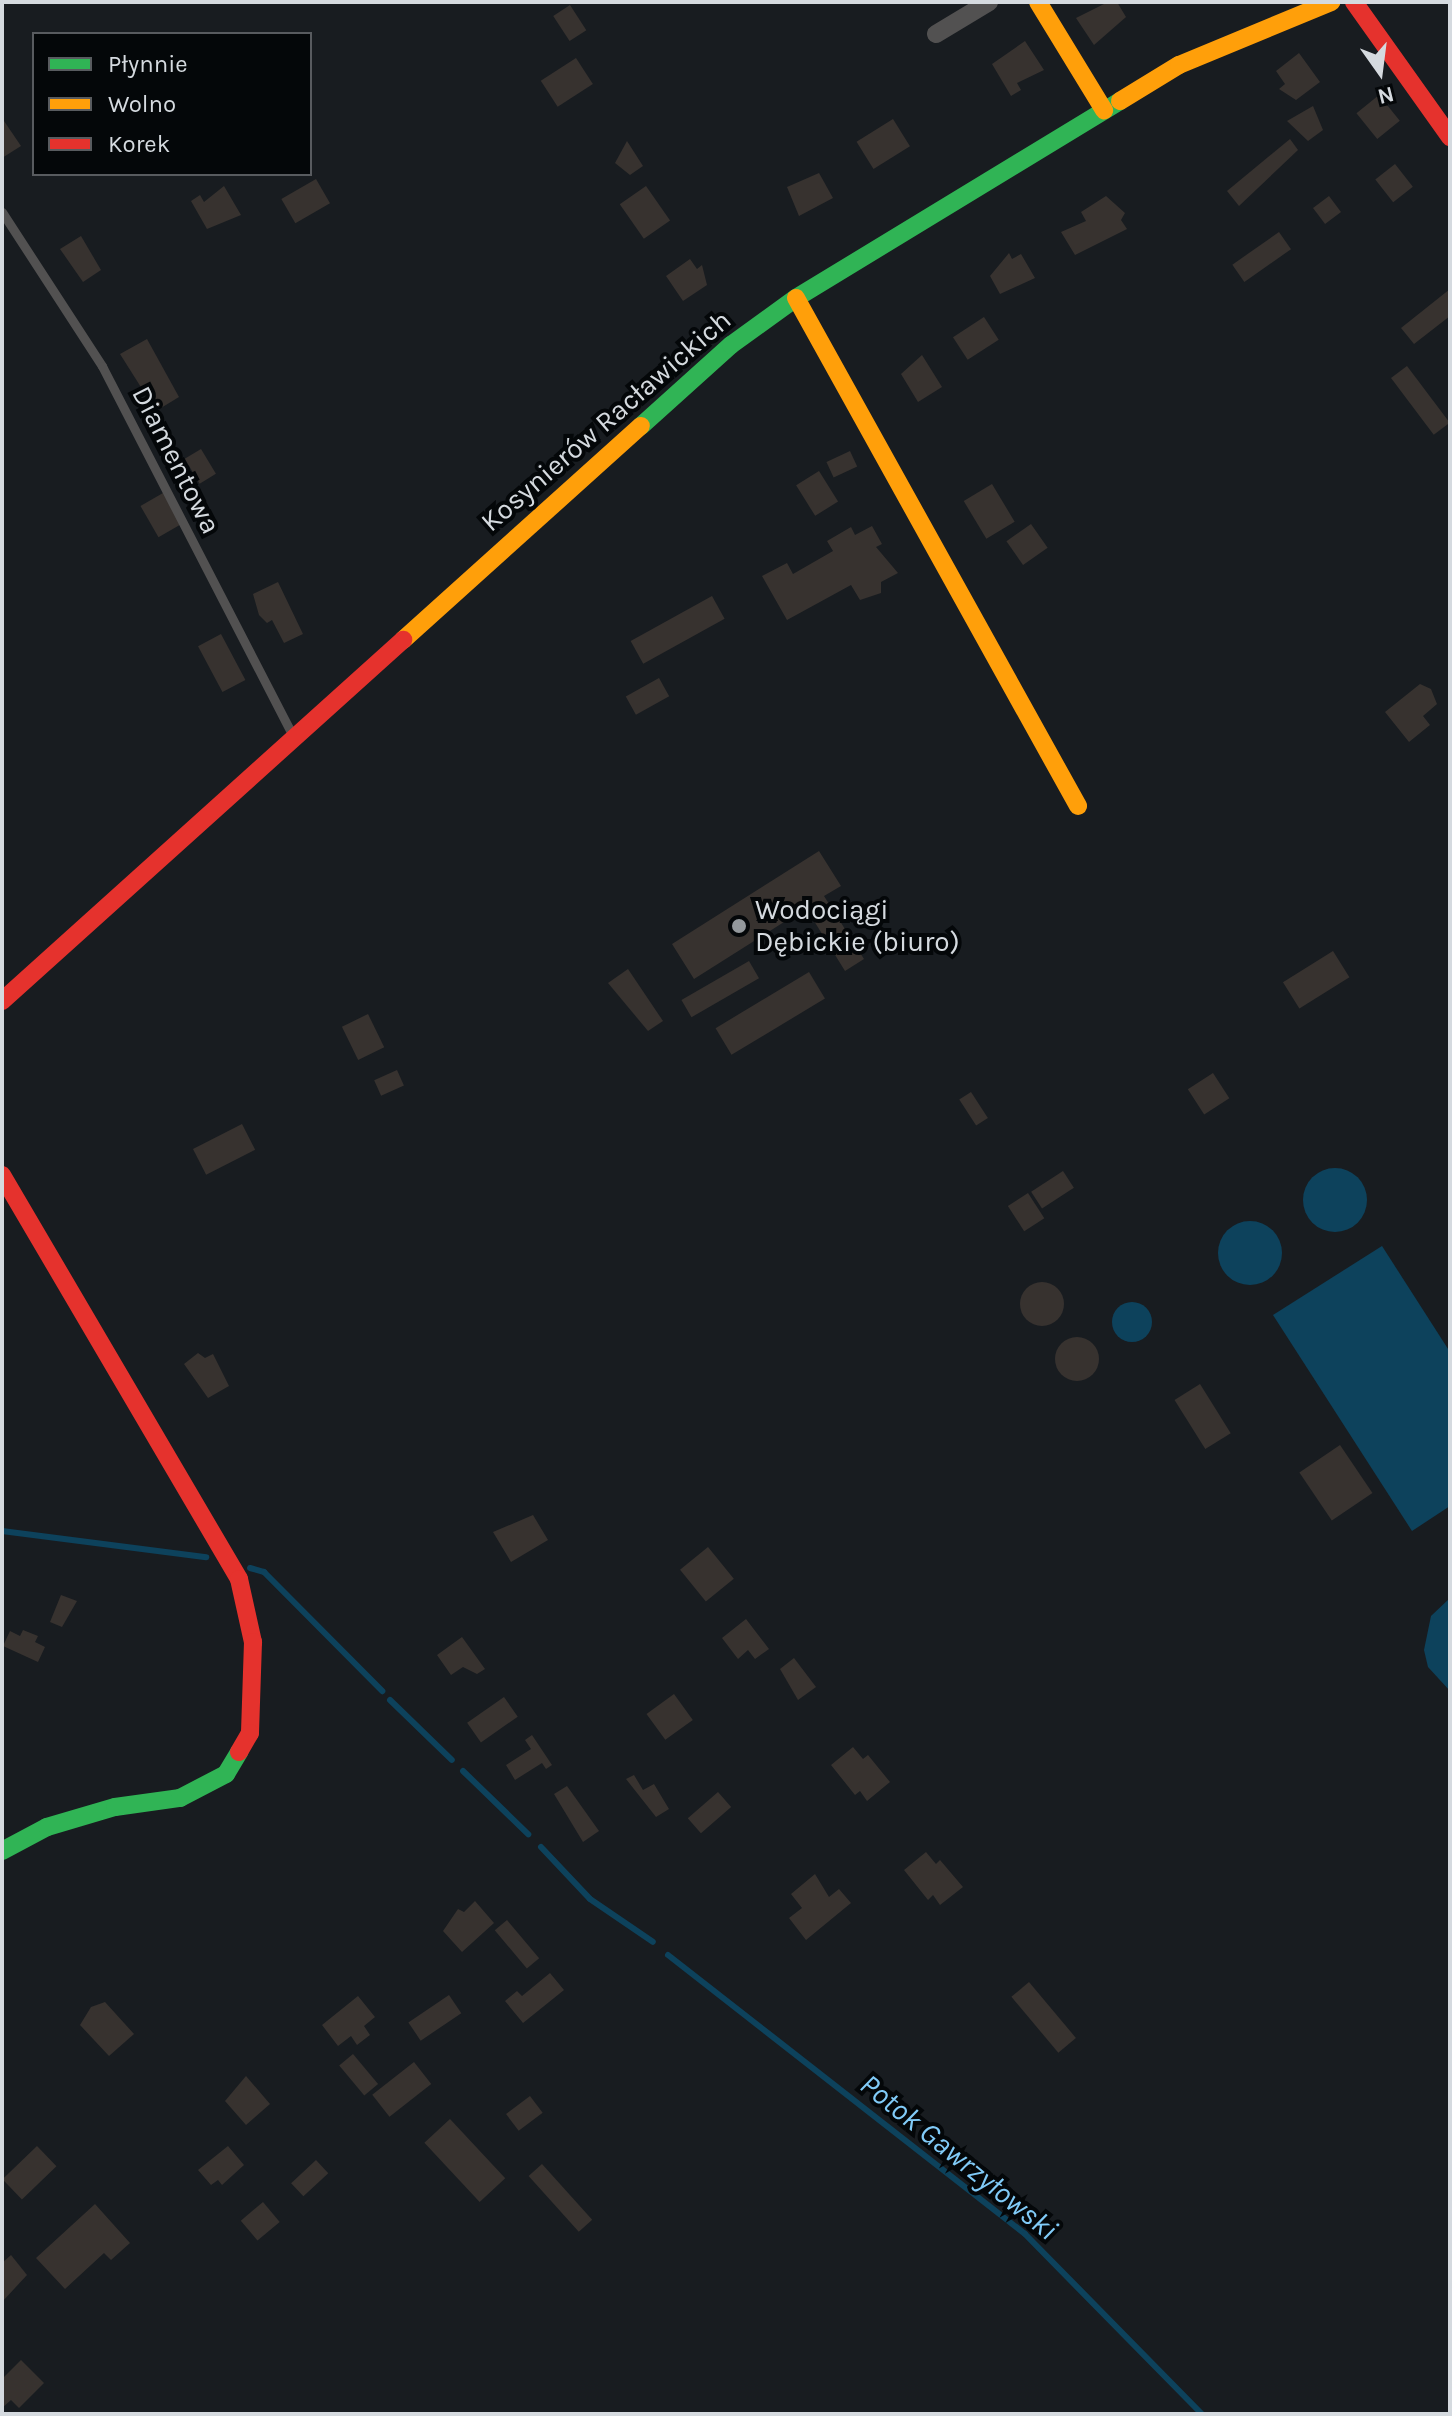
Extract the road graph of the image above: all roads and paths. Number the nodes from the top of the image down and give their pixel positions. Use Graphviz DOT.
graph roads {
  1 [pos="989,2"];
  2 [pos="1038,2"];
  3 [pos="1331,2"];
  4 [pos="1354,2"];
  5 [pos="936,34"];
  6 [pos="1104,110"];
  7 [pos="1450,137"];
  8 [pos="2,212"];
  9 [pos="796,298"];
  10 [pos="293,738"];
  11 [pos="1078,806"];
  12 [pos="2,1001"];
  13 [pos="2,1175"];
  14 [pos="2,1851"];
  1 -- 5 [label="street"];
  2 -- 6 [label="street"];
  3 -- 6 [label="street, Kosynierów Racławickich"];
  4 -- 7 [label="street"];
  6 -- 9 [label="street, Kosynierów Racławickich"];
  8 -- 10 [label="lane, Diamentowa"];
  9 -- 10 [label="street, Kosynierów Racławickich"];
  9 -- 11 [label="street"];
  10 -- 12 [label="street, Kosynierów Racławickich"];
  13 -- 14 [label="street"];
}
